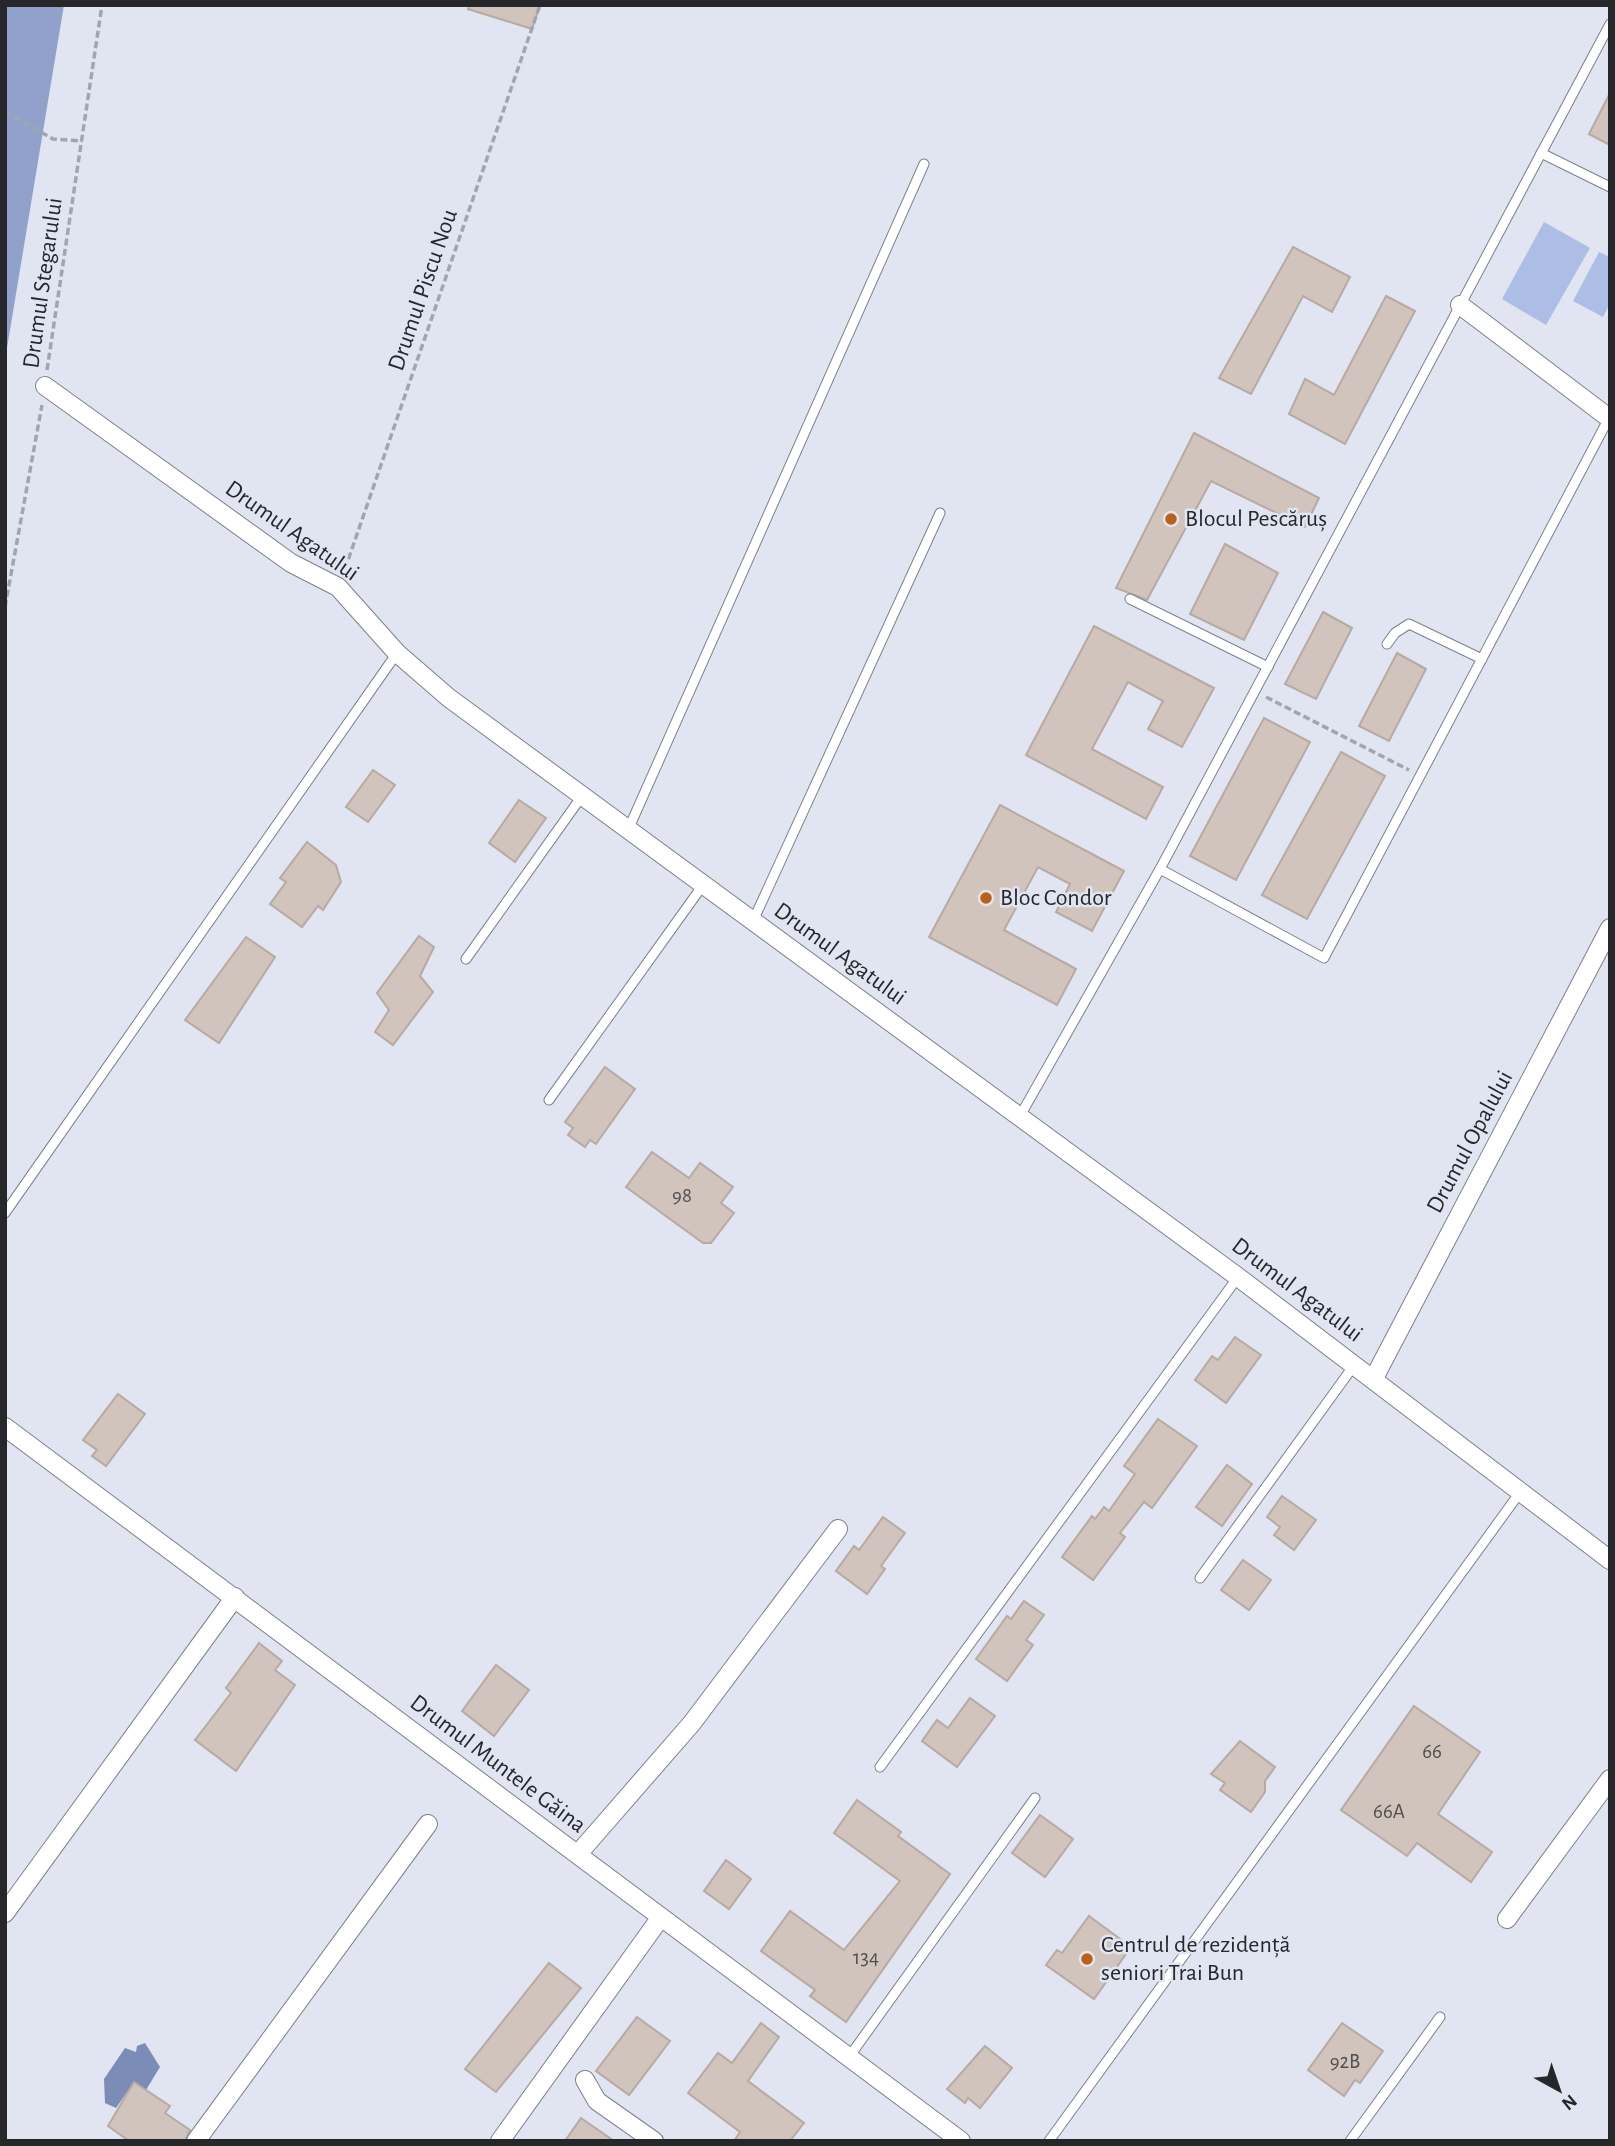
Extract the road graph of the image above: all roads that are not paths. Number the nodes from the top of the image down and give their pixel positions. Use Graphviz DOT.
graph roads {
  1 [pos="1610,24"];
  2 [pos="1541,153"];
  3 [pos="924,164"];
  4 [pos="1610,187"];
  5 [pos="1460,305"];
  6 [pos="45,386"];
  7 [pos="1609,417"];
  8 [pos="940,513"];
  9 [pos="1130,599"];
  10 [pos="1387,644"];
  11 [pos="397,653"];
  12 [pos="1482,659"];
  13 [pos="1268,667"];
  14 [pos="582,796"];
  15 [pos="628,830"];
  16 [pos="1160,869"];
  17 [pos="703,885"];
  18 [pos="753,921"];
  19 [pos="1610,928"];
  20 [pos="466,959"];
  21 [pos="549,1100"];
  22 [pos="1020,1116"];
  23 [pos="5,1213"];
  24 [pos="1238,1277"];
  25 [pos="1355,1364"];
  26 [pos="1374,1378"];
  27 [pos="5,1427"];
  28 [pos="1521,1491"];
  29 [pos="838,1529"];
  30 [pos="1610,1560"];
  31 [pos="1200,1578"];
  32 [pos="235,1597"];
  33 [pos="880,1767"];
  34 [pos="1610,1779"];
  35 [pos="1035,1798"];
  36 [pos="428,1824"];
  37 [pos="578,1854"];
  38 [pos="5,1913"];
  39 [pos="662,1917"];
  40 [pos="1507,1919"];
  41 [pos="1440,2017"];
  42 [pos="849,2057"];
  43 [pos="586,2080"];
  44 [pos="196,2141"];
  45 [pos="500,2141"];
  46 [pos="654,2141"];
  47 [pos="961,2141"];
  48 [pos="1049,2141"];
  49 [pos="1350,2141"];
  1 -- 2 [label="lane"];
  2 -- 4 [label="lane"];
  2 -- 5 [label="lane"];
  3 -- 15 [label="lane"];
  5 -- 7 [label="street"];
  5 -- 13 [label="lane"];
  6 -- 11 [label="street, Drumul Agatului"];
  7 -- 12 [label="lane"];
  8 -- 18 [label="lane"];
  9 -- 13 [label="lane"];
  10 -- 12 [label="lane"];
  11 -- 14 [label="street, Drumul Agatului"];
  11 -- 23 [label="lane"];
  12 -- 16 [label="lane"];
  13 -- 16 [label="lane"];
  14 -- 15 [label="street, Drumul Agatului"];
  14 -- 20 [label="lane"];
  15 -- 17 [label="street, Drumul Agatului"];
  16 -- 22 [label="lane"];
  17 -- 18 [label="street, Drumul Agatului"];
  17 -- 21 [label="lane"];
  18 -- 22 [label="street, Drumul Agatului"];
  19 -- 26 [label="street, Drumul Opalului"];
  22 -- 24 [label="street, Drumul Agatului"];
  24 -- 25 [label="street, Drumul Agatului"];
  24 -- 33 [label="lane"];
  25 -- 26 [label="street, Drumul Agatului"];
  25 -- 31 [label="lane"];
  26 -- 28 [label="street, Drumul Agatului"];
  27 -- 32 [label="street, Drumul Muntele Găina"];
  28 -- 30 [label="street, Drumul Agatului"];
  28 -- 48 [label="lane"];
  29 -- 37 [label="street"];
  32 -- 37 [label="street, Drumul Muntele Găina"];
  32 -- 38 [label="street"];
  34 -- 40 [label="street"];
  35 -- 42 [label="lane"];
  36 -- 44 [label="street"];
  37 -- 39 [label="street, Drumul Muntele Găina"];
  39 -- 42 [label="street, Drumul Muntele Găina"];
  39 -- 45 [label="street"];
  41 -- 49 [label="lane"];
  42 -- 47 [label="street, Drumul Muntele Găina"];
  43 -- 46 [label="street"];
}
